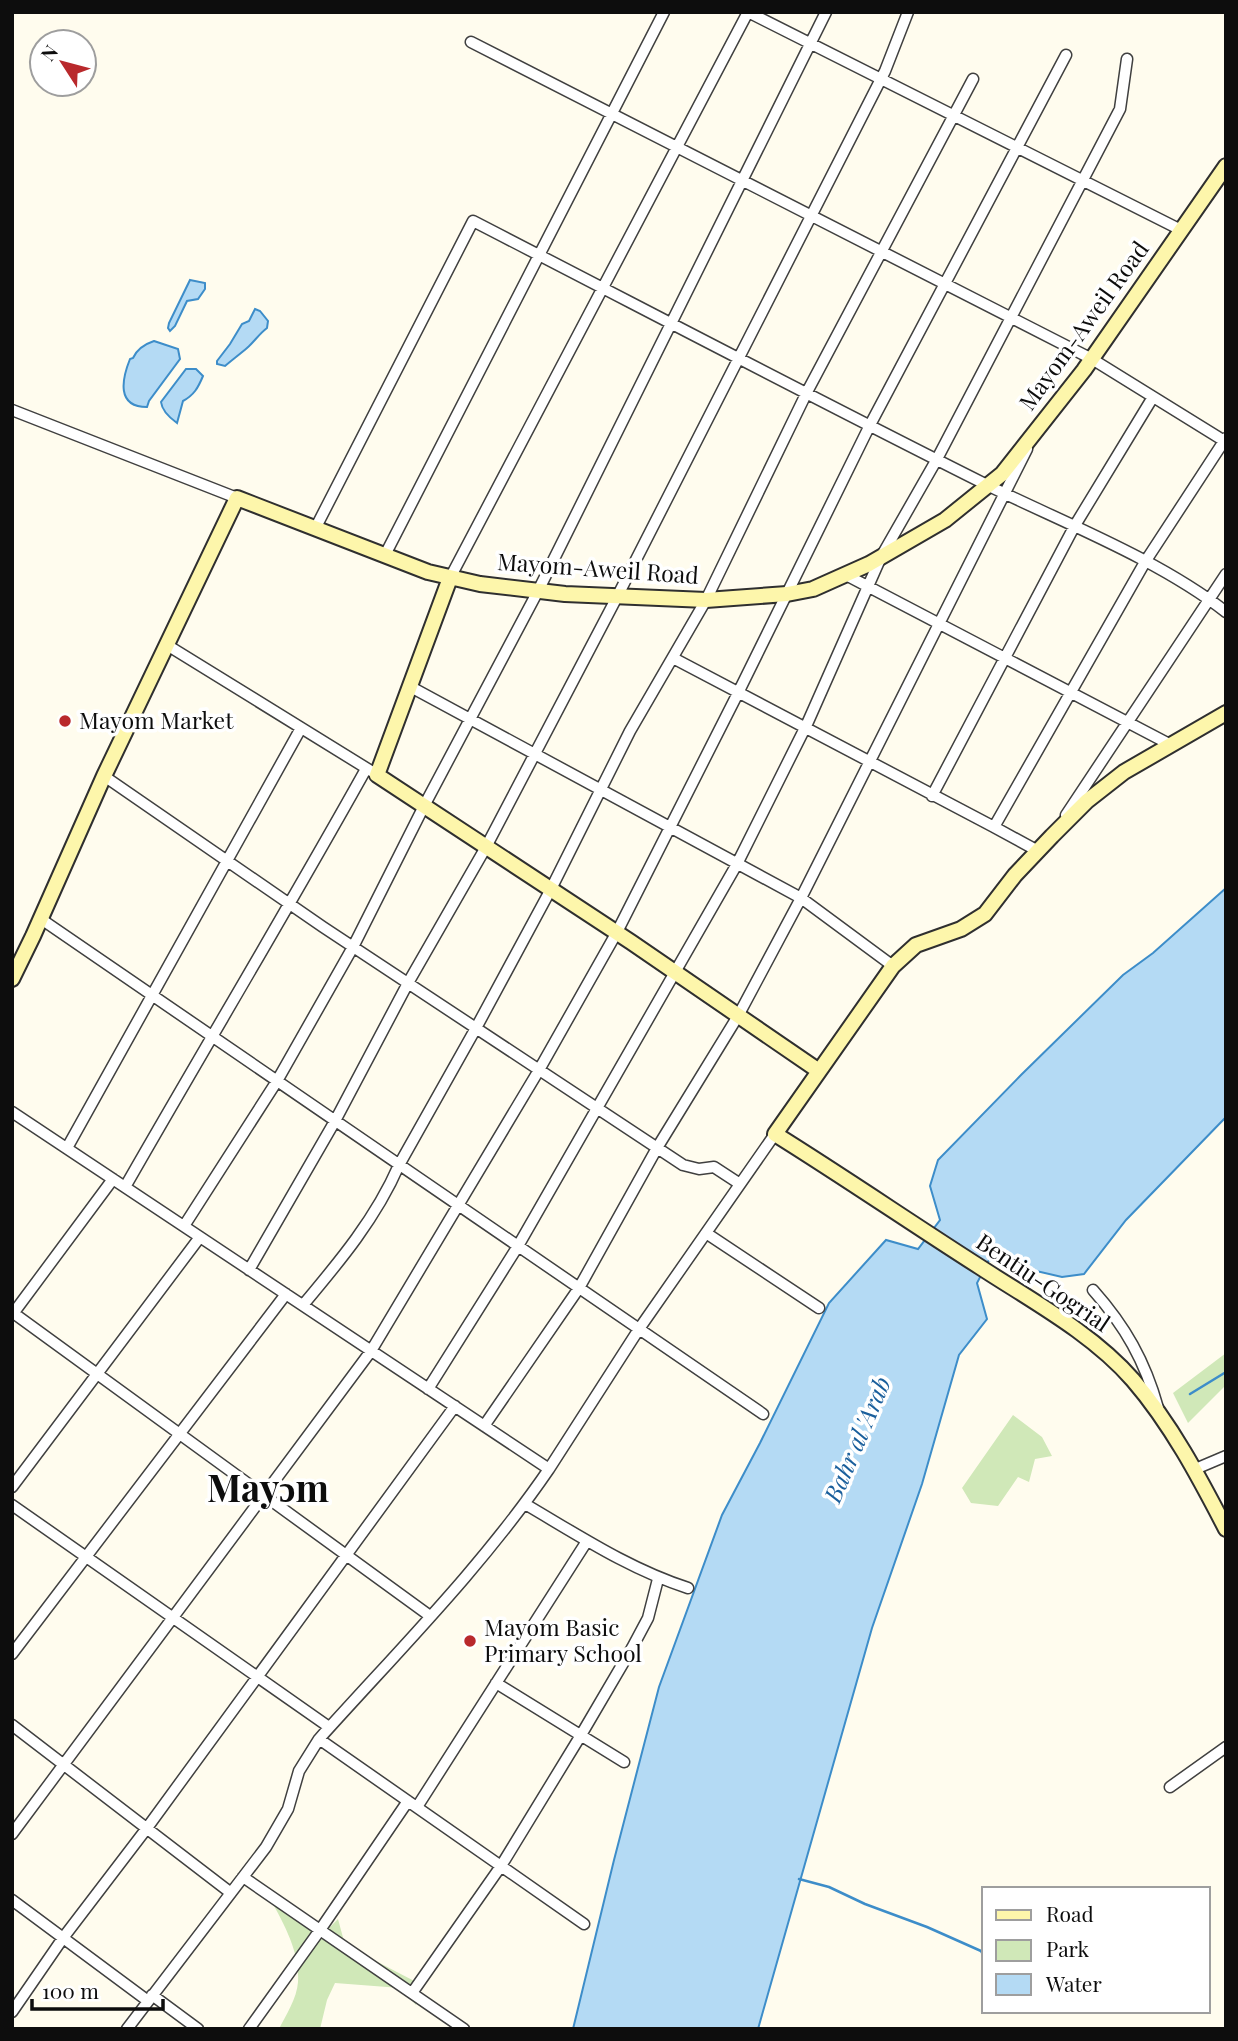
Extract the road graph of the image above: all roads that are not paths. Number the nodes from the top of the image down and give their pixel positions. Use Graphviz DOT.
graph roads {
  1 [pos="664,12"];
  2 [pos="748,12"];
  3 [pos="826,12"];
  4 [pos="908,12"];
  5 [pos="471,42"];
  6 [pos="810,44"];
  7 [pos="1066,55"];
  8 [pos="1127,59"];
  9 [pos="881,79"];
  10 [pos="973,79"];
  11 [pos="612,114"];
  12 [pos="953,116"];
  13 [pos="677,147"];
  14 [pos="1017,148"];
  15 [pos="1226,166"];
  16 [pos="742,180"];
  17 [pos="1083,180"];
  18 [pos="811,215"];
  19 [pos="1181,230"];
  20 [pos="882,251"];
  21 [pos="539,255"];
  22 [pos="945,284"];
  23 [pos="603,287"];
  24 [pos="1011,317"];
  25 [pos="671,323"];
  26 [pos="739,357"];
  27 [pos="1092,359"];
  28 [pos="807,392"];
  29 [pos="1153,397"];
  30 [pos="12,410"];
  31 [pos="870,425"];
  32 [pos="1037,431"];
  33 [pos="1225,440"];
  34 [pos="937,458"];
  35 [pos="988,485"];
  36 [pos="1005,493"];
  37 [pos="237,498"];
  38 [pos="1074,527"];
  39 [pos="316,528"];
  40 [pos="385,555"];
  41 [pos="881,557"];
  42 [pos="1145,562"];
  43 [pos="1226,574"];
  44 [pos="846,575"];
  45 [pos="450,578"];
  46 [pos="868,586"];
  47 [pos="538,591"];
  48 [pos="788,594"];
  49 [pos="617,597"];
  50 [pos="1210,599"];
  51 [pos="706,600"];
  52 [pos="1226,612"];
  53 [pos="939,624"];
  54 [pos="167,645"];
  55 [pos="673,658"];
  56 [pos="1005,658"];
  57 [pos="409,686"];
  58 [pos="738,693"];
  59 [pos="1070,693"];
  60 [pos="1226,713"];
  61 [pos="471,720"];
  62 [pos="1127,723"];
  63 [pos="301,728"];
  64 [pos="805,728"];
  65 [pos="1171,746"];
  66 [pos="534,754"];
  67 [pos="870,763"];
  68 [pos="372,772"];
  69 [pos="104,776"];
  70 [pos="600,790"];
  71 [pos="932,796"];
  72 [pos="424,806"];
  73 [pos="994,827"];
  74 [pos="670,828"];
  75 [pos="1052,836"];
  76 [pos="486,846"];
  77 [pos="1038,851"];
  78 [pos="227,861"];
  79 [pos="737,864"];
  80 [pos="551,889"];
  81 [pos="801,898"];
  82 [pos="291,905"];
  83 [pos="41,919"];
  84 [pos="617,932"];
  85 [pos="353,947"];
  86 [pos="893,966"];
  87 [pos="675,972"];
  88 [pos="12,979"];
  89 [pos="408,983"];
  90 [pos="152,996"];
  91 [pos="738,1016"];
  92 [pos="476,1028"];
  93 [pos="212,1036"];
  94 [pos="539,1070"];
  95 [pos="819,1071"];
  96 [pos="277,1081"];
  97 [pos="598,1109"];
  98 [pos="12,1111"];
  99 [pos="335,1121"];
  100 [pos="775,1134"];
  101 [pos="67,1148"];
  102 [pos="657,1148"];
  103 [pos="399,1165"];
  104 [pos="113,1179"];
  105 [pos="740,1184"];
  106 [pos="125,1187"];
  107 [pos="458,1205"];
  108 [pos="184,1226"];
  109 [pos="706,1233"];
  110 [pos="200,1237"];
  111 [pos="518,1246"];
  112 [pos="249,1270"];
  113 [pos="579,1288"];
  114 [pos="1093,1290"];
  115 [pos="286,1294"];
  116 [pos="303,1306"];
  117 [pos="819,1308"];
  118 [pos="13,1313"];
  119 [pos="639,1329"];
  120 [pos="371,1350"];
  121 [pos="97,1374"];
  122 [pos="428,1389"];
  123 [pos="455,1406"];
  124 [pos="763,1414"];
  125 [pos="1160,1415"];
  126 [pos="484,1426"];
  127 [pos="179,1434"];
  128 [pos="1226,1456"];
  129 [pos="549,1469"];
  130 [pos="1193,1470"];
  131 [pos="12,1487"];
  132 [pos="263,1495"];
  133 [pos="525,1504"];
  134 [pos="12,1505"];
  135 [pos="1226,1529"];
  136 [pos="587,1541"];
  137 [pos="346,1555"];
  138 [pos="86,1557"];
  139 [pos="658,1579"];
  140 [pos="688,1588"];
  141 [pos="430,1616"];
  142 [pos="173,1617"];
  143 [pos="12,1654"];
  144 [pos="257,1677"];
  145 [pos="496,1683"];
  146 [pos="12,1725"];
  147 [pos="329,1727"];
  148 [pos="581,1735"];
  149 [pos="319,1739"];
  150 [pos="1226,1747"];
  151 [pos="624,1762"];
  152 [pos="64,1765"];
  153 [pos="1171,1787"];
  154 [pos="412,1804"];
  155 [pos="147,1828"];
  156 [pos="12,1834"];
  157 [pos="501,1866"];
  158 [pos="243,1877"];
  159 [pos="231,1893"];
  160 [pos="12,1900"];
  161 [pos="584,1924"];
  162 [pos="320,1930"];
  163 [pos="63,1938"];
  164 [pos="412,1993"];
  165 [pos="150,1998"];
  166 [pos="12,2012"];
  167 [pos="127,2029"];
  168 [pos="198,2029"];
  169 [pos="249,2029"];
  170 [pos="464,2029"];
  1 -- 11 [label="street"];
  2 -- 6 [label="street"];
  2 -- 13 [label="street"];
  3 -- 6 [label="street"];
  4 -- 9 [label="street"];
  5 -- 11 [label="street"];
  6 -- 9 [label="street"];
  6 -- 16 [label="street"];
  7 -- 14 [label="street"];
  8 -- 17 [label="street"];
  9 -- 12 [label="street"];
  9 -- 18 [label="street"];
  10 -- 12 [label="street"];
  11 -- 13 [label="street"];
  11 -- 21 [label="street"];
  12 -- 14 [label="street"];
  12 -- 20 [label="street"];
  13 -- 16 [label="street"];
  13 -- 23 [label="street"];
  14 -- 17 [label="street"];
  14 -- 22 [label="street"];
  15 -- 19 [label="main road, Mayom-Aweil Road"];
  16 -- 18 [label="street"];
  16 -- 25 [label="street"];
  17 -- 19 [label="street"];
  17 -- 24 [label="street"];
  18 -- 20 [label="street"];
  18 -- 26 [label="street"];
  19 -- 27 [label="main road, Mayom-Aweil Road"];
  20 -- 22 [label="street"];
  20 -- 28 [label="street"];
  21 -- 23 [label="street"];
  21 -- 39 [label="street"];
  21 -- 40 [label="street"];
  22 -- 24 [label="street"];
  22 -- 31 [label="street"];
  23 -- 25 [label="street"];
  23 -- 45 [label="street"];
  24 -- 27 [label="street"];
  24 -- 34 [label="street"];
  25 -- 26 [label="street"];
  25 -- 47 [label="street"];
  26 -- 28 [label="street"];
  26 -- 49 [label="street"];
  27 -- 29 [label="street"];
  27 -- 32 [label="main road, Mayom-Aweil Road"];
  28 -- 31 [label="street"];
  28 -- 51 [label="street"];
  29 -- 33 [label="street"];
  29 -- 38 [label="street"];
  30 -- 37 [label="street"];
  31 -- 34 [label="street"];
  31 -- 48 [label="street"];
  32 -- 35 [label="main road, Mayom-Aweil Road"];
  32 -- 36 [label="street"];
  33 -- 42 [label="street"];
  34 -- 35 [label="street"];
  34 -- 41 [label="street"];
  35 -- 36 [label="street"];
  35 -- 41 [label="main road, Mayom-Aweil Road"];
  36 -- 38 [label="street"];
  36 -- 53 [label="street"];
  37 -- 39 [label="main road, Mayom-Aweil Road"];
  37 -- 54 [label="main road"];
  38 -- 42 [label="street"];
  38 -- 56 [label="street"];
  39 -- 40 [label="main road, Mayom-Aweil Road"];
  40 -- 45 [label="main road, Mayom-Aweil Road"];
  41 -- 44 [label="main road, Mayom-Aweil Road"];
  41 -- 46 [label="street"];
  42 -- 50 [label="street"];
  42 -- 59 [label="street"];
  43 -- 50 [label="street"];
  44 -- 46 [label="street"];
  44 -- 48 [label="main road, Mayom-Aweil Road"];
  45 -- 47 [label="main road, Mayom-Aweil Road"];
  45 -- 57 [label="main road"];
  46 -- 53 [label="street"];
  46 -- 64 [label="street"];
  47 -- 49 [label="main road, Mayom-Aweil Road"];
  47 -- 61 [label="street"];
  48 -- 51 [label="main road, Mayom-Aweil Road"];
  48 -- 58 [label="street"];
  49 -- 51 [label="main road, Mayom-Aweil Road"];
  49 -- 66 [label="street"];
  50 -- 52 [label="street"];
  50 -- 62 [label="street"];
  51 -- 55 [label="street"];
  53 -- 56 [label="street"];
  53 -- 67 [label="street"];
  54 -- 63 [label="street"];
  54 -- 69 [label="main road"];
  55 -- 58 [label="street"];
  55 -- 70 [label="street"];
  56 -- 59 [label="street"];
  56 -- 71 [label="street"];
  57 -- 61 [label="street"];
  57 -- 68 [label="main road"];
  58 -- 64 [label="street"];
  58 -- 74 [label="street"];
  59 -- 62 [label="street"];
  59 -- 73 [label="street"];
  60 -- 65 [label="main road"];
  61 -- 66 [label="street"];
  61 -- 72 [label="street"];
  62 -- 65 [label="street"];
  62 -- 75 [label="street"];
  63 -- 68 [label="street"];
  63 -- 78 [label="street"];
  64 -- 67 [label="street"];
  64 -- 79 [label="street"];
  65 -- 75 [label="main road"];
  66 -- 70 [label="street"];
  66 -- 76 [label="street"];
  67 -- 71 [label="street"];
  67 -- 81 [label="street"];
  68 -- 72 [label="main road"];
  68 -- 82 [label="street"];
  69 -- 78 [label="street"];
  69 -- 83 [label="main road"];
  70 -- 74 [label="street"];
  70 -- 80 [label="street"];
  71 -- 73 [label="street"];
  72 -- 76 [label="main road"];
  72 -- 85 [label="street"];
  73 -- 77 [label="street"];
  74 -- 79 [label="street"];
  74 -- 84 [label="street"];
  75 -- 77 [label="main road"];
  76 -- 80 [label="main road"];
  76 -- 89 [label="street"];
  77 -- 86 [label="main road"];
  78 -- 82 [label="street"];
  78 -- 90 [label="street"];
  79 -- 81 [label="street"];
  79 -- 87 [label="street"];
  80 -- 84 [label="main road"];
  80 -- 92 [label="street"];
  81 -- 86 [label="street"];
  81 -- 91 [label="street"];
  82 -- 85 [label="street"];
  82 -- 93 [label="street"];
  83 -- 88 [label="main road"];
  83 -- 90 [label="street"];
  84 -- 87 [label="main road"];
  84 -- 94 [label="street"];
  85 -- 89 [label="street"];
  85 -- 96 [label="street"];
  86 -- 95 [label="main road"];
  87 -- 91 [label="main road"];
  87 -- 97 [label="street"];
  89 -- 92 [label="street"];
  89 -- 99 [label="street"];
  90 -- 93 [label="street"];
  90 -- 101 [label="street"];
  91 -- 95 [label="main road"];
  91 -- 102 [label="street"];
  92 -- 94 [label="street"];
  92 -- 103 [label="street"];
  93 -- 96 [label="street"];
  93 -- 106 [label="street"];
  94 -- 97 [label="street"];
  94 -- 107 [label="street"];
  95 -- 100 [label="main road"];
  96 -- 99 [label="street"];
  96 -- 108 [label="street"];
  97 -- 102 [label="street"];
  97 -- 111 [label="street"];
  98 -- 101 [label="street"];
  99 -- 103 [label="street"];
  99 -- 112 [label="street"];
  100 -- 105 [label="street"];
  100 -- 125 [label="main road, Bentiu-Gogrial"];
  101 -- 104 [label="street"];
  102 -- 105 [label="street"];
  102 -- 113 [label="street"];
  103 -- 107 [label="street"];
  103 -- 116 [label="street"];
  104 -- 106 [label="street"];
  104 -- 118 [label="street"];
  105 -- 109 [label="street"];
  106 -- 108 [label="street"];
  107 -- 111 [label="street"];
  107 -- 120 [label="street"];
  108 -- 110 [label="street"];
  109 -- 117 [label="street"];
  109 -- 119 [label="street"];
  110 -- 112 [label="street"];
  110 -- 121 [label="street"];
  111 -- 113 [label="street"];
  111 -- 122 [label="street"];
  112 -- 115 [label="street"];
  113 -- 119 [label="street"];
  113 -- 126 [label="street"];
  114 -- 125 [label="street"];
  115 -- 116 [label="street"];
  115 -- 127 [label="street"];
  116 -- 120 [label="street"];
  118 -- 121 [label="street"];
  119 -- 124 [label="street"];
  119 -- 129 [label="street"];
  120 -- 122 [label="street"];
  120 -- 132 [label="street"];
  121 -- 127 [label="street"];
  121 -- 131 [label="street"];
  122 -- 123 [label="street"];
  123 -- 126 [label="street"];
  123 -- 137 [label="street"];
  125 -- 130 [label="main road, Bentiu-Gogrial"];
  126 -- 129 [label="street"];
  127 -- 132 [label="street"];
  127 -- 138 [label="street"];
  128 -- 130 [label="street"];
  129 -- 133 [label="street"];
  130 -- 135 [label="main road, Bentiu-Gogrial"];
  132 -- 137 [label="street"];
  132 -- 142 [label="street"];
  133 -- 136 [label="street"];
  133 -- 141 [label="street"];
  134 -- 138 [label="street"];
  136 -- 139 [label="street"];
  136 -- 145 [label="street"];
  137 -- 141 [label="street"];
  137 -- 144 [label="street"];
  138 -- 142 [label="street"];
  138 -- 143 [label="street"];
  139 -- 140 [label="street"];
  139 -- 148 [label="street"];
  141 -- 147 [label="street"];
  142 -- 144 [label="street"];
  142 -- 152 [label="street"];
  144 -- 147 [label="street"];
  144 -- 155 [label="street"];
  145 -- 148 [label="street"];
  145 -- 154 [label="street"];
  146 -- 152 [label="street"];
  147 -- 149 [label="street"];
  148 -- 151 [label="street"];
  148 -- 157 [label="street"];
  149 -- 154 [label="street"];
  149 -- 158 [label="street"];
  150 -- 153 [label="street"];
  152 -- 155 [label="street"];
  152 -- 156 [label="street"];
  154 -- 157 [label="street"];
  154 -- 162 [label="street"];
  155 -- 159 [label="street"];
  155 -- 163 [label="street"];
  157 -- 161 [label="street"];
  157 -- 164 [label="street"];
  158 -- 159 [label="street"];
  158 -- 162 [label="street"];
  159 -- 165 [label="street"];
  160 -- 163 [label="street"];
  162 -- 164 [label="street"];
  162 -- 169 [label="street"];
  163 -- 165 [label="street"];
  163 -- 166 [label="street"];
  164 -- 170 [label="street"];
  165 -- 167 [label="street"];
  165 -- 168 [label="street"];
}
